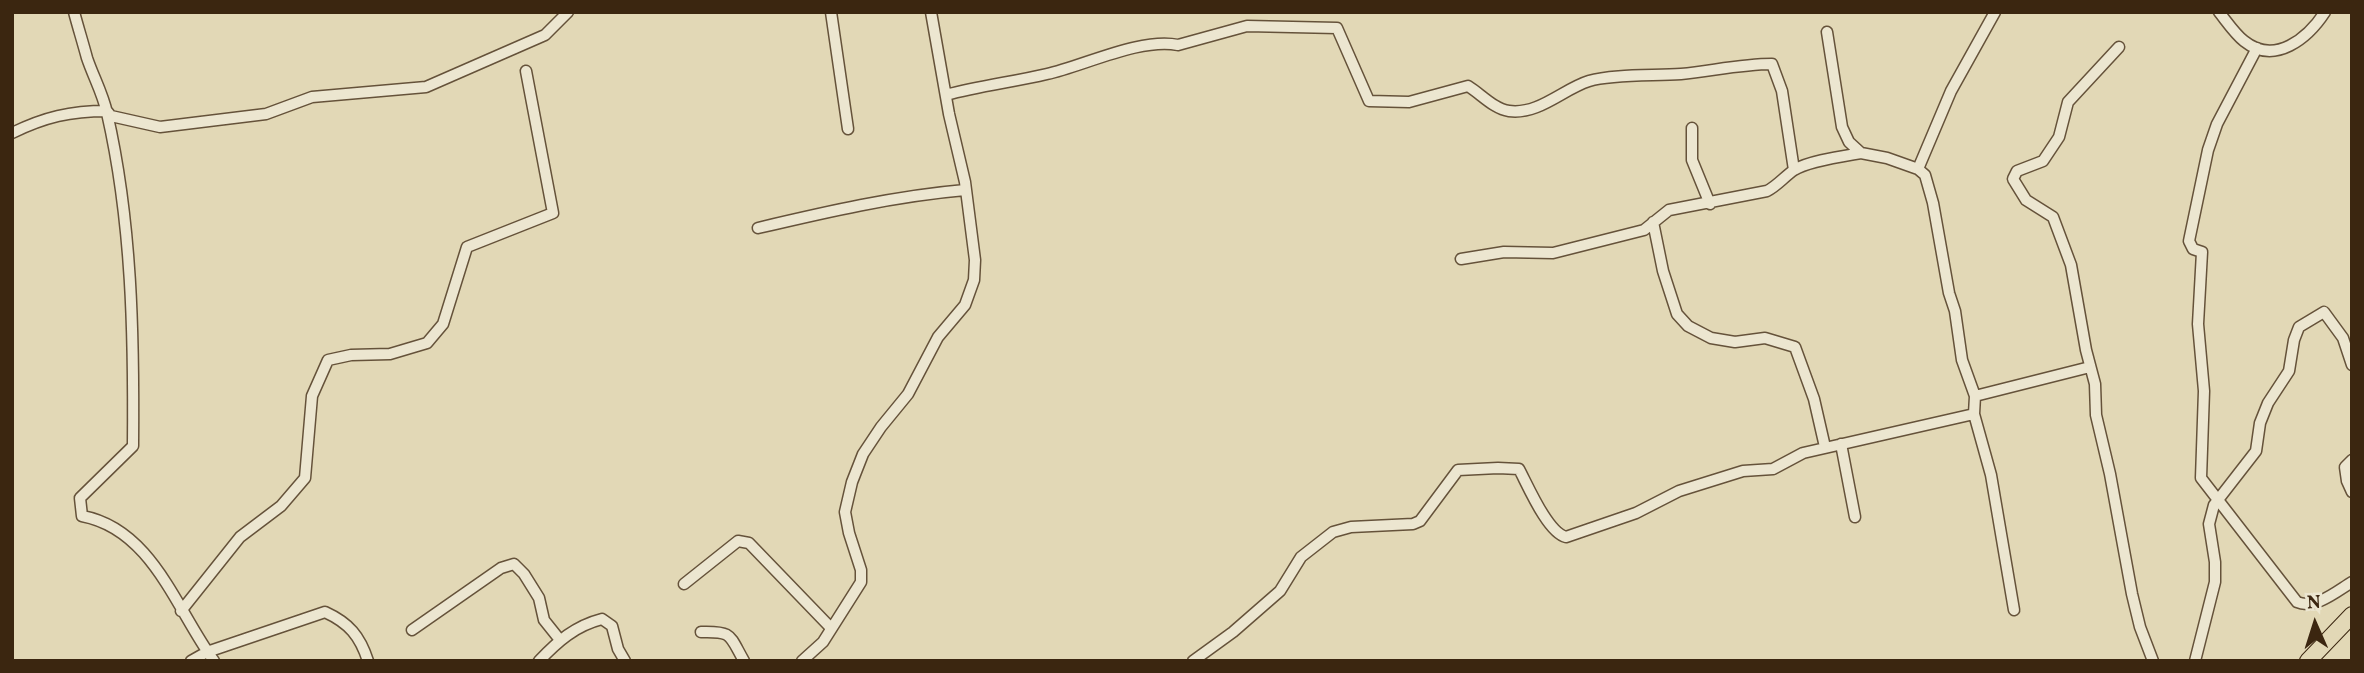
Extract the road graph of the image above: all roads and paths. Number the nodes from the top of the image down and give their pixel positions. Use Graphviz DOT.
graph roads {
  1 [pos="74,12"];
  2 [pos="568,12"];
  3 [pos="831,12"];
  4 [pos="931,12"];
  5 [pos="1994,12"];
  6 [pos="2219,12"];
  7 [pos="2325,12"];
  8 [pos="1827,32"];
  9 [pos="2119,47"];
  10 [pos="2257,48"];
  11 [pos="526,71"];
  12 [pos="946,95"];
  13 [pos="107,111"];
  14 [pos="1692,128"];
  15 [pos="848,129"];
  16 [pos="12,133"];
  17 [pos="1861,153"];
  18 [pos="1918,169"];
  19 [pos="1794,170"];
  20 [pos="965,190"];
  21 [pos="1710,204"];
  22 [pos="1653,222"];
  23 [pos="758,228"];
  24 [pos="1461,259"];
  25 [pos="2347,337"];
  26 [pos="2352,365"];
  27 [pos="2090,367"];
  28 [pos="1975,396"];
  29 [pos="1974,414"];
  30 [pos="1841,444"];
  31 [pos="1825,447"];
  32 [pos="2352,460"];
  33 [pos="2352,492"];
  34 [pos="2218,500"];
  35 [pos="1855,517"];
  36 [pos="2352,582"];
  37 [pos="684,584"];
  38 [pos="2014,610"];
  39 [pos="181,611"];
  40 [pos="2352,615"];
  41 [pos="831,628"];
  42 [pos="412,630"];
  43 [pos="701,632"];
  44 [pos="560,640"];
  45 [pos="211,657"];
  46 [pos="191,661"];
  47 [pos="368,661"];
  48 [pos="539,661"];
  49 [pos="625,661"];
  50 [pos="744,661"];
  51 [pos="802,661"];
  52 [pos="1193,661"];
  53 [pos="2153,661"];
  54 [pos="2195,661"];
  55 [pos="2308,661"];
  1 -- 13 [label="street"];
  2 -- 13 [label="street"];
  3 -- 15 [label="street"];
  4 -- 12 [label="street"];
  5 -- 18 [label="street"];
  6 -- 10 [label="street"];
  7 -- 10 [label="street"];
  8 -- 17 [label="street"];
  9 -- 27 [label="street"];
  10 -- 34 [label="street"];
  11 -- 39 [label="street"];
  12 -- 19 [label="street"];
  12 -- 20 [label="street"];
  13 -- 16 [label="street"];
  13 -- 39 [label="street"];
  14 -- 21 [label="street"];
  17 -- 18 [label="street"];
  17 -- 19 [label="street"];
  18 -- 28 [label="street"];
  19 -- 21 [label="street"];
  20 -- 23 [label="street"];
  20 -- 41 [label="street"];
  21 -- 22 [label="street"];
  22 -- 24 [label="street"];
  22 -- 31 [label="street"];
  25 -- 26 [label="street"];
  25 -- 34 [label="street"];
  27 -- 28 [label="street"];
  27 -- 53 [label="street"];
  28 -- 29 [label="street"];
  29 -- 30 [label="street"];
  29 -- 38 [label="street"];
  30 -- 31 [label="street"];
  30 -- 35 [label="street"];
  31 -- 52 [label="street"];
  32 -- 33 [label="street"];
  34 -- 36 [label="street"];
  34 -- 54 [label="street"];
  37 -- 41 [label="street"];
  39 -- 45 [label="street"];
  40 -- 55 [label="highway"];
  41 -- 51 [label="street"];
  42 -- 44 [label="street"];
  43 -- 50 [label="street"];
  44 -- 48 [label="street"];
  44 -- 49 [label="street"];
  45 -- 46 [label="street"];
  45 -- 47 [label="street"];
}
